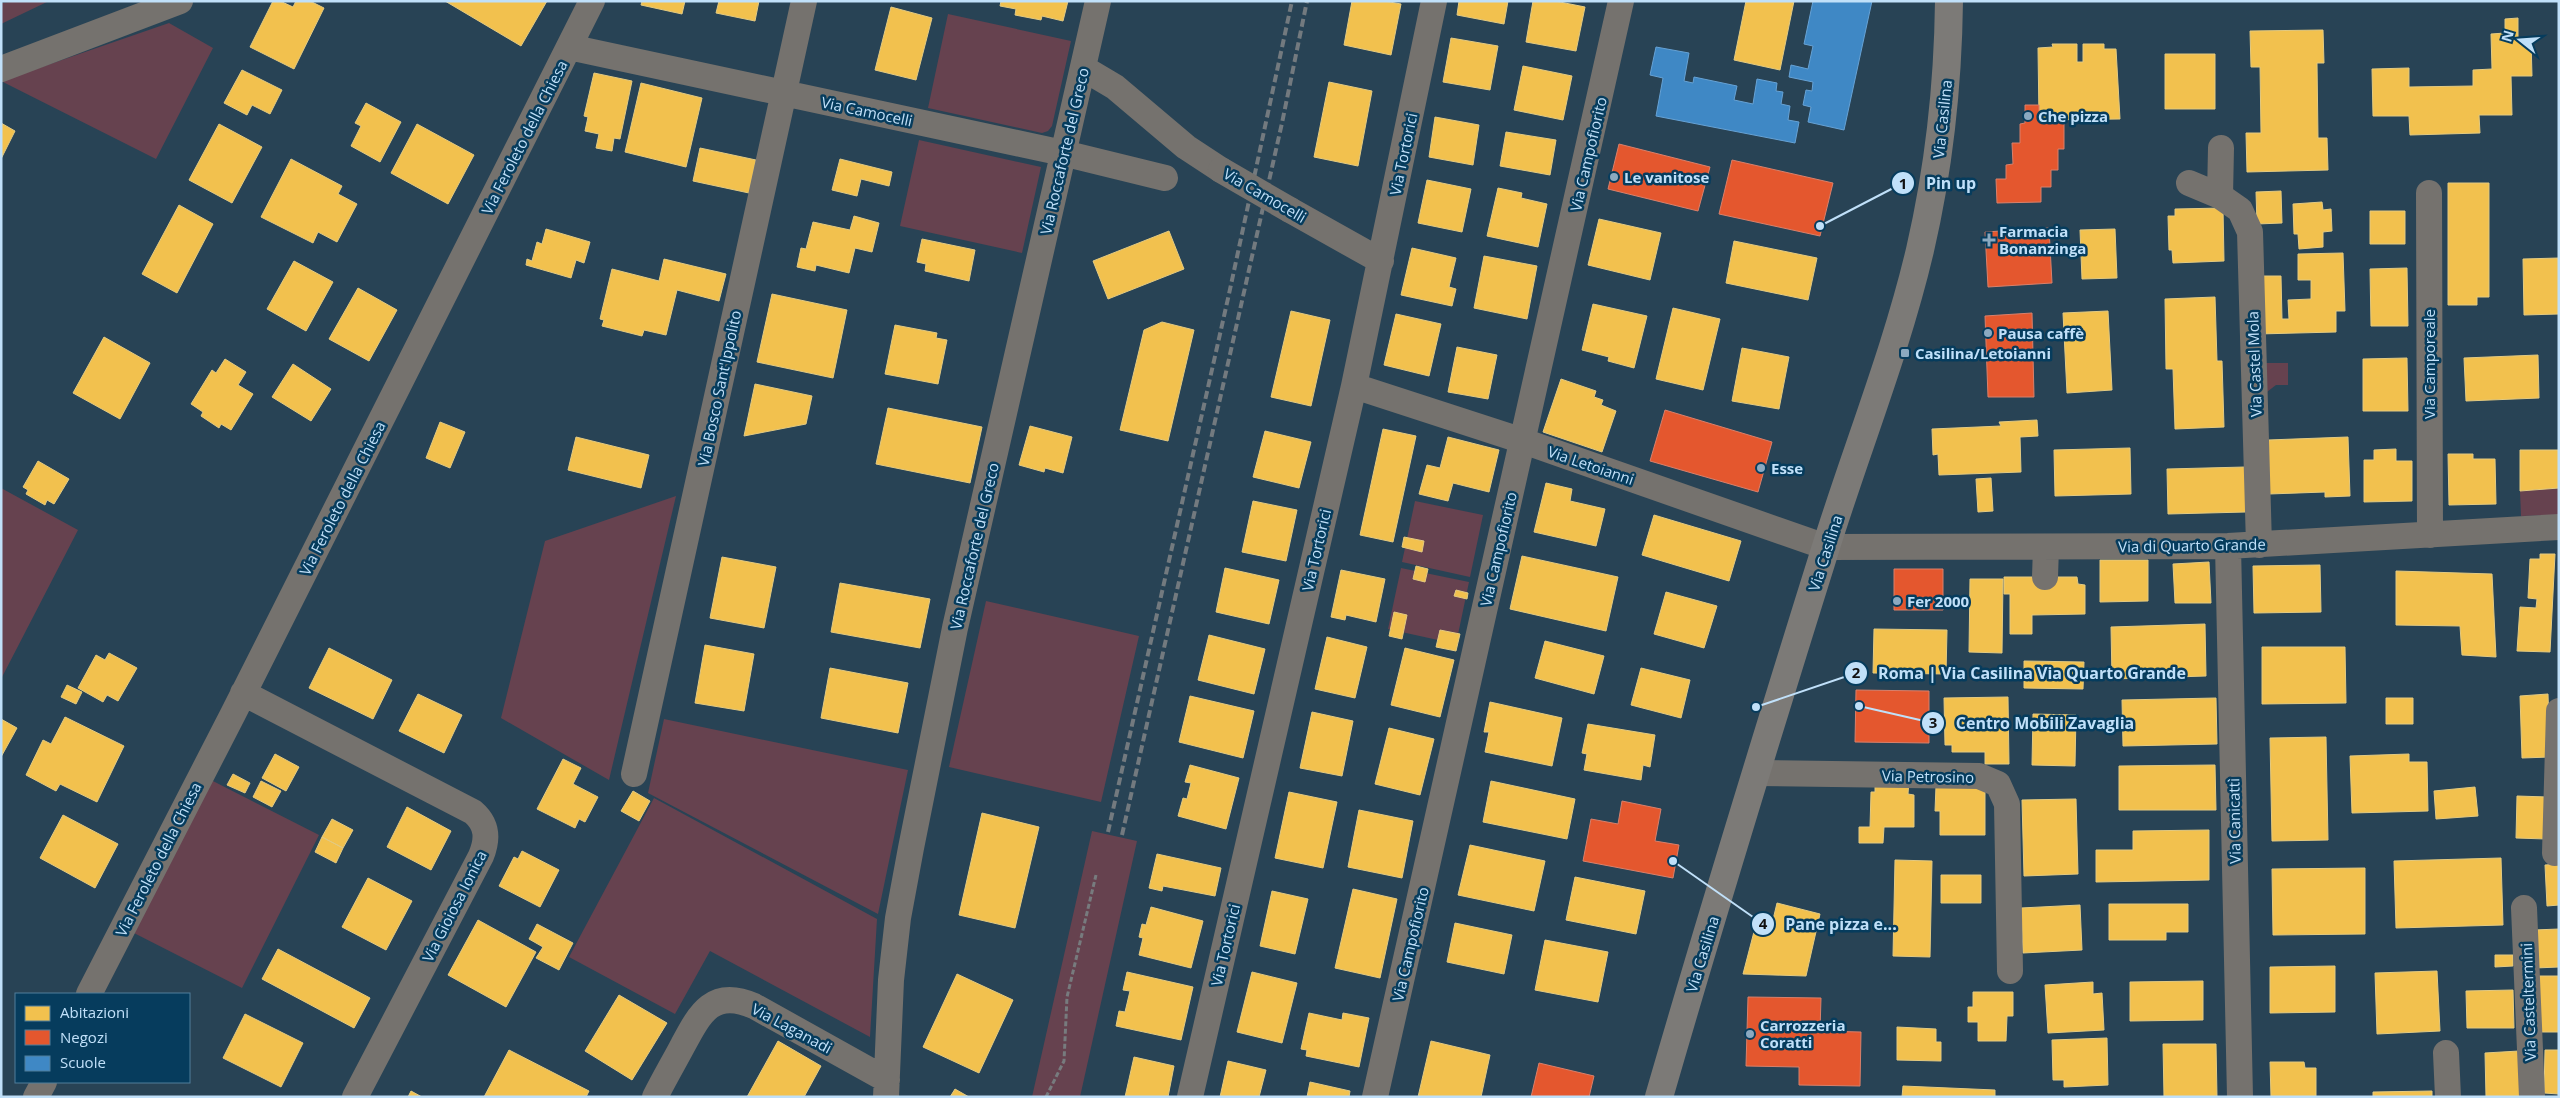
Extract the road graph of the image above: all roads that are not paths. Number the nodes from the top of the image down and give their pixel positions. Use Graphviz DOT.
graph roads {
  1 [pos="180,1"];
  2 [pos="592,1"];
  3 [pos="804,1"];
  4 [pos="1098,1"];
  5 [pos="1434,1"];
  6 [pos="1621,1"];
  7 [pos="1950,1"];
  8 [pos="569,48"];
  9 [pos="1083,68"];
  10 [pos="1,69"];
  11 [pos="784,94"];
  12 [pos="2221,148"];
  13 [pos="1063,153"];
  14 [pos="1165,178"];
  15 [pos="2189,183"];
  16 [pos="2429,193"];
  17 [pos="2220,196"];
  18 [pos="1381,261"];
  19 [pos="1354,386"];
  20 [pos="1523,441"];
  21 [pos="2559,527"];
  22 [pos="2430,534"];
  23 [pos="2259,545"];
  24 [pos="2228,546"];
  25 [pos="2046,547"];
  26 [pos="1826,548"];
  27 [pos="2045,577"];
  28 [pos="243,693"];
  29 [pos="2559,711"];
  30 [pos="634,774"];
  31 [pos="1757,774"];
  32 [pos="2556,853"];
  33 [pos="2524,908"];
  34 [pos="2010,971"];
  35 [pos="90,993"];
  36 [pos="2446,1053"];
  37 [pos="43,1083"];
  38 [pos="887,1088"];
  39 [pos="36,1097"];
  40 [pos="355,1097"];
  41 [pos="655,1097"];
  42 [pos="1190,1097"];
  43 [pos="1375,1097"];
  44 [pos="1659,1097"];
  45 [pos="2240,1097"];
  46 [pos="2448,1097"];
  47 [pos="2532,1097"];
  1 -- 10 [label="street"];
  2 -- 8 [label="street, Via Feroleto della Chiesa"];
  3 -- 11 [label="street, Via Bosco Sant'Ippolito"];
  4 -- 9 [label="street, Via Roccaforte del Greco"];
  5 -- 18 [label="street, Via Tortorici"];
  6 -- 20 [label="street, Via Campofiorito"];
  7 -- 26 [label="main road, Via Casilina"];
  8 -- 11 [label="street, Via Camocelli"];
  8 -- 28 [label="street, Via Feroleto della Chiesa"];
  9 -- 13 [label="street, Via Roccaforte del Greco"];
  9 -- 18 [label="street, Via Camocelli, bridge"];
  11 -- 13 [label="street, Via Camocelli"];
  11 -- 30 [label="street, Via Bosco Sant'Ippolito"];
  12 -- 17 [label="street"];
  13 -- 14 [label="street, Via Camocelli"];
  13 -- 38 [label="street, Via Roccaforte del Greco"];
  15 -- 17 [label="street, Via Castel Mola"];
  16 -- 22 [label="street, Via Camporeale"];
  17 -- 23 [label="street, Via Castel Mola"];
  18 -- 19 [label="street, Via Tortorici"];
  19 -- 20 [label="street, Via Letoianni"];
  19 -- 42 [label="street, Via Tortorici"];
  20 -- 26 [label="street, Via Letoianni"];
  20 -- 43 [label="street, Via Campofiorito"];
  21 -- 22 [label="street, Via di Quarto Grande"];
  22 -- 23 [label="street, Via di Quarto Grande"];
  23 -- 24 [label="street, Via di Quarto Grande"];
  24 -- 25 [label="street, Via di Quarto Grande"];
  24 -- 45 [label="street, Via Canicattì"];
  25 -- 26 [label="street, Via di Quarto Grande"];
  25 -- 27 [label="street"];
  26 -- 31 [label="main road, Via Casilina"];
  28 -- 35 [label="street, Via Feroleto della Chiesa"];
  28 -- 40 [label="street, Via Gioiosa Ionica"];
  29 -- 32 [label="street"];
  31 -- 34 [label="street, Via Petrosino"];
  31 -- 44 [label="main road, Via Casilina"];
  33 -- 47 [label="street, Via Casteltermini"];
  36 -- 46 [label="street"];
  37 -- 39 [label="street"];
  38 -- 41 [label="street, Via Laganadi"];
}
